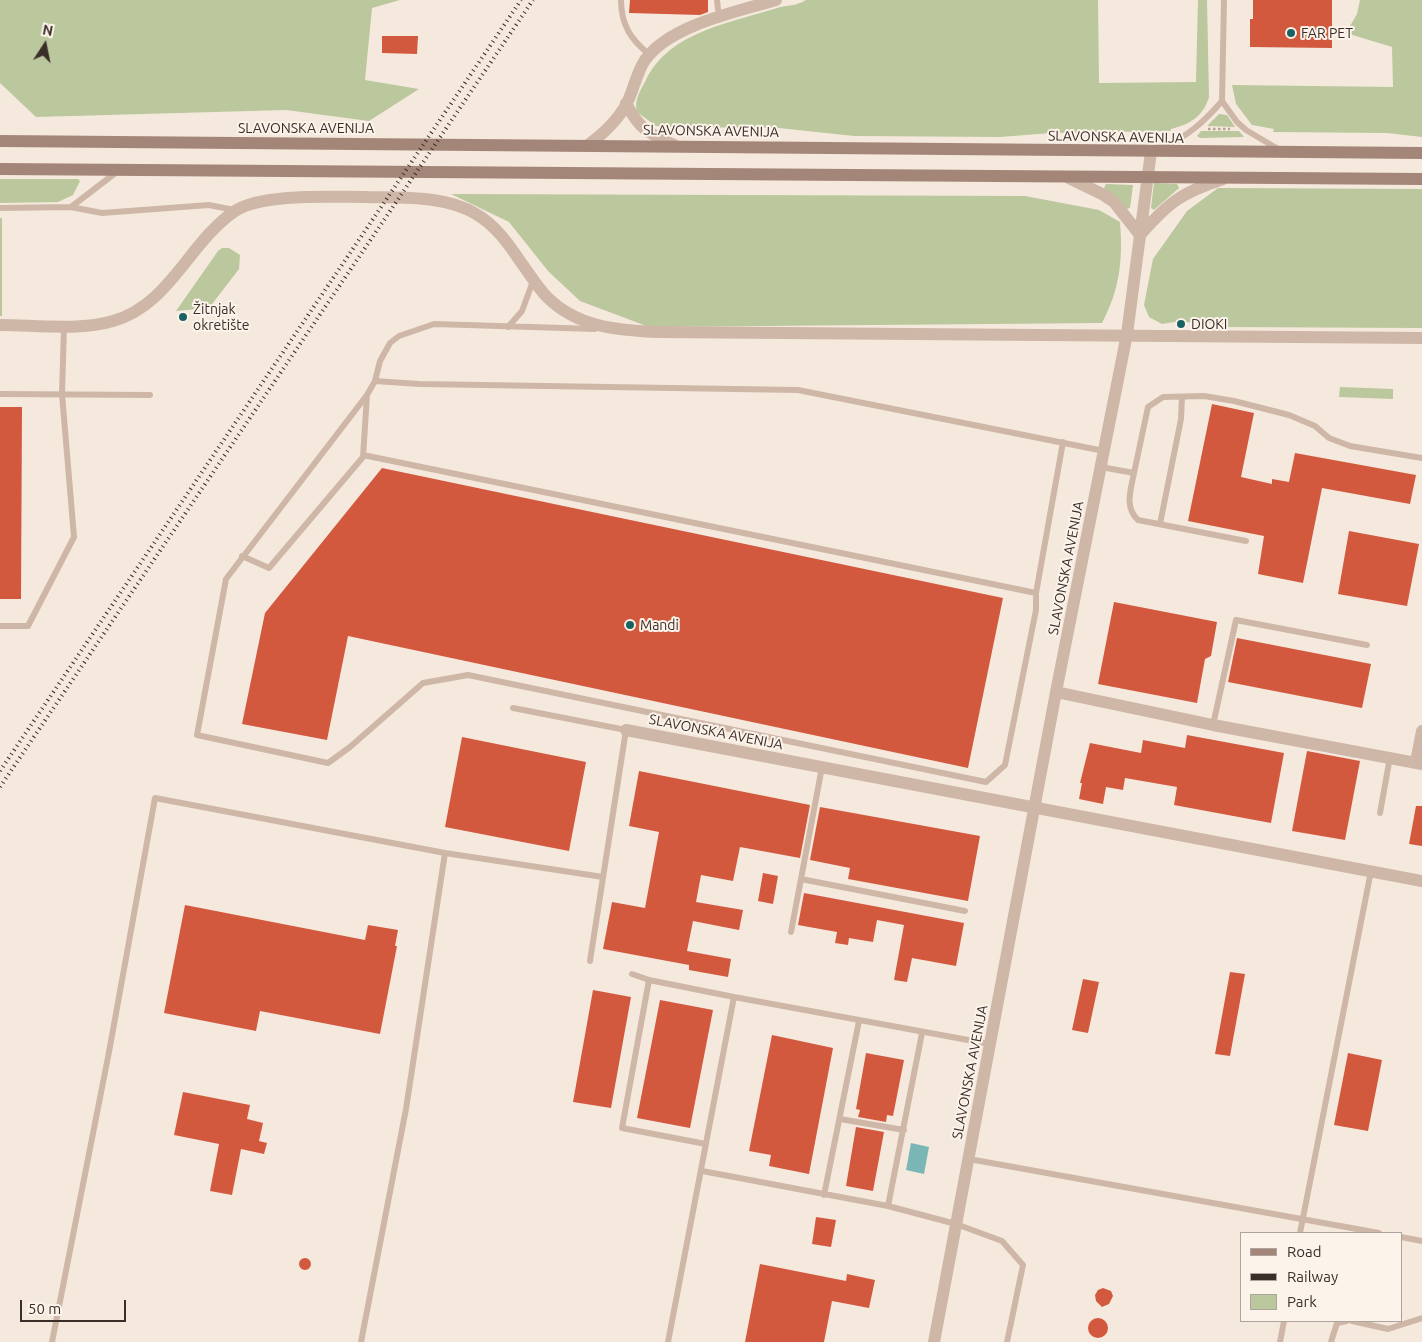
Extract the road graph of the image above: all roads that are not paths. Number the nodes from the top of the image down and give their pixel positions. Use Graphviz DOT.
graph roads {
  1 [pos="621,0"];
  2 [pos="717,0"];
  3 [pos="776,0"];
  4 [pos="1224,0"];
  5 [pos="719,18"];
  6 [pos="650,55"];
  7 [pos="1222,101"];
  8 [pos="626,103"];
  9 [pos="0,141"];
  10 [pos="588,145"];
  11 [pos="674,145"];
  12 [pos="1151,152"];
  13 [pos="1283,152"];
  14 [pos="1422,153"];
  15 [pos="0,168"];
  16 [pos="120,169"];
  17 [pos="1146,176"];
  18 [pos="1068,178"];
  19 [pos="1224,178"];
  20 [pos="1422,179"];
  21 [pos="71,207"];
  22 [pos="0,208"];
  23 [pos="236,210"];
  24 [pos="1140,235"];
  25 [pos="534,280"];
  26 [pos="0,325"];
  27 [pos="64,325"];
  28 [pos="508,327"];
  29 [pos="607,329"];
  30 [pos="1127,334"];
  31 [pos="1422,338"];
  32 [pos="375,381"];
  33 [pos="0,394"];
  34 [pos="62,394"];
  35 [pos="150,395"];
  36 [pos="367,395"];
  37 [pos="1182,397"];
  38 [pos="1063,442"];
  39 [pos="1104,451"];
  40 [pos="363,455"];
  41 [pos="1422,458"];
  42 [pos="1102,467"];
  43 [pos="1134,472"];
  44 [pos="1160,524"];
  45 [pos="1246,541"];
  46 [pos="242,556"];
  47 [pos="1036,593"];
  48 [pos="0,626"];
  49 [pos="1367,645"];
  50 [pos="1056,692"];
  51 [pos="513,708"];
  52 [pos="1213,725"];
  53 [pos="626,730"];
  54 [pos="1422,731"];
  55 [pos="1390,757"];
  56 [pos="1419,763"];
  57 [pos="822,767"];
  58 [pos="1035,808"];
  59 [pos="1380,814"];
  60 [pos="445,853"];
  61 [pos="1371,871"];
  62 [pos="603,877"];
  63 [pos="801,879"];
  64 [pos="1422,881"];
  65 [pos="965,911"];
  66 [pos="791,932"];
  67 [pos="590,961"];
  68 [pos="632,974"];
  69 [pos="650,980"];
  70 [pos="734,997"];
  71 [pos="859,1021"];
  72 [pos="922,1033"];
  73 [pos="990,1044"];
  74 [pos="840,1118"];
  75 [pos="904,1130"];
  76 [pos="706,1144"];
  77 [pos="969,1159"];
  78 [pos="702,1171"];
  79 [pos="824,1195"];
  80 [pos="888,1206"];
  81 [pos="1303,1219"];
  82 [pos="956,1224"];
  83 [pos="1300,1232"];
  84 [pos="1374,1232"];
  85 [pos="1402,1237"];
  86 [pos="1422,1241"];
  87 [pos="1422,1318"];
  88 [pos="1284,1322"];
  89 [pos="1342,1322"];
  90 [pos="1356,1322"];
  91 [pos="52,1342"];
  92 [pos="362,1342"];
  93 [pos="668,1342"];
  94 [pos="934,1342"];
  95 [pos="1008,1342"];
  96 [pos="1280,1342"];
  97 [pos="1331,1342"];
  1 -- 6 [label="lane"];
  2 -- 5 [label="lane"];
  3 -- 5 [label="street"];
  4 -- 7 [label="lane"];
  5 -- 6 [label="street"];
  6 -- 8 [label="street"];
  7 -- 12 [label="lane"];
  7 -- 13 [label="lane"];
  8 -- 10 [label="street"];
  8 -- 11 [label="street"];
  9 -- 10 [label="main road, SLAVONSKA AVENIJA"];
  10 -- 11 [label="main road, SLAVONSKA AVENIJA"];
  11 -- 12 [label="main road, SLAVONSKA AVENIJA"];
  12 -- 13 [label="main road, SLAVONSKA AVENIJA"];
  12 -- 17 [label="street, SLAVONSKA AVENIJA"];
  13 -- 14 [label="main road, SLAVONSKA AVENIJA"];
  15 -- 16 [label="main road"];
  16 -- 18 [label="main road"];
  16 -- 21 [label="lane"];
  17 -- 18 [label="main road"];
  17 -- 19 [label="main road"];
  17 -- 24 [label="street, SLAVONSKA AVENIJA"];
  18 -- 24 [label="street"];
  19 -- 20 [label="main road"];
  19 -- 24 [label="street"];
  21 -- 22 [label="lane"];
  21 -- 23 [label="lane"];
  23 -- 25 [label="street"];
  23 -- 27 [label="street"];
  24 -- 30 [label="street, SLAVONSKA AVENIJA"];
  25 -- 28 [label="lane"];
  25 -- 29 [label="street"];
  26 -- 27 [label="street"];
  27 -- 34 [label="lane"];
  28 -- 29 [label="lane"];
  28 -- 32 [label="lane"];
  29 -- 30 [label="street"];
  30 -- 31 [label="street"];
  30 -- 39 [label="street, SLAVONSKA AVENIJA"];
  32 -- 36 [label="lane"];
  32 -- 38 [label="lane"];
  33 -- 34 [label="lane"];
  34 -- 35 [label="lane"];
  34 -- 48 [label="lane"];
  36 -- 40 [label="lane"];
  36 -- 46 [label="lane"];
  37 -- 41 [label="lane"];
  37 -- 43 [label="lane"];
  37 -- 44 [label="lane"];
  38 -- 39 [label="lane"];
  38 -- 47 [label="lane"];
  39 -- 42 [label="street, SLAVONSKA AVENIJA"];
  40 -- 46 [label="lane"];
  40 -- 47 [label="lane"];
  42 -- 43 [label="lane"];
  42 -- 50 [label="street, SLAVONSKA AVENIJA"];
  43 -- 44 [label="lane"];
  44 -- 45 [label="lane"];
  46 -- 47 [label="lane"];
  49 -- 52 [label="lane"];
  50 -- 52 [label="street"];
  50 -- 58 [label="street, SLAVONSKA AVENIJA"];
  51 -- 53 [label="lane"];
  52 -- 55 [label="street"];
  53 -- 57 [label="street, SLAVONSKA AVENIJA"];
  53 -- 62 [label="lane"];
  54 -- 56 [label="street"];
  55 -- 56 [label="street"];
  55 -- 59 [label="lane"];
  57 -- 58 [label="street, SLAVONSKA AVENIJA"];
  57 -- 63 [label="lane"];
  58 -- 61 [label="street, SLAVONSKA AVENIJA"];
  58 -- 73 [label="street, SLAVONSKA AVENIJA"];
  60 -- 62 [label="lane"];
  60 -- 91 [label="lane"];
  60 -- 92 [label="lane"];
  61 -- 64 [label="street, SLAVONSKA AVENIJA"];
  61 -- 81 [label="lane"];
  62 -- 67 [label="lane"];
  63 -- 65 [label="lane"];
  63 -- 66 [label="lane"];
  68 -- 69 [label="lane"];
  69 -- 70 [label="lane"];
  69 -- 76 [label="lane"];
  70 -- 71 [label="lane"];
  70 -- 76 [label="lane"];
  71 -- 72 [label="lane"];
  71 -- 74 [label="lane"];
  72 -- 73 [label="lane"];
  72 -- 75 [label="lane"];
  73 -- 77 [label="street, SLAVONSKA AVENIJA"];
  74 -- 75 [label="lane"];
  74 -- 79 [label="lane"];
  75 -- 80 [label="lane"];
  76 -- 78 [label="lane"];
  77 -- 81 [label="lane"];
  77 -- 82 [label="street, SLAVONSKA AVENIJA"];
  78 -- 79 [label="lane"];
  78 -- 93 [label="lane"];
  79 -- 80 [label="lane"];
  80 -- 82 [label="lane"];
  81 -- 83 [label="lane"];
  81 -- 84 [label="lane"];
  82 -- 94 [label="street, SLAVONSKA AVENIJA"];
  82 -- 95 [label="lane"];
  85 -- 86 [label="lane"];
  87 -- 90 [label="lane"];
  88 -- 96 [label="lane"];
  89 -- 97 [label="lane"];
}
